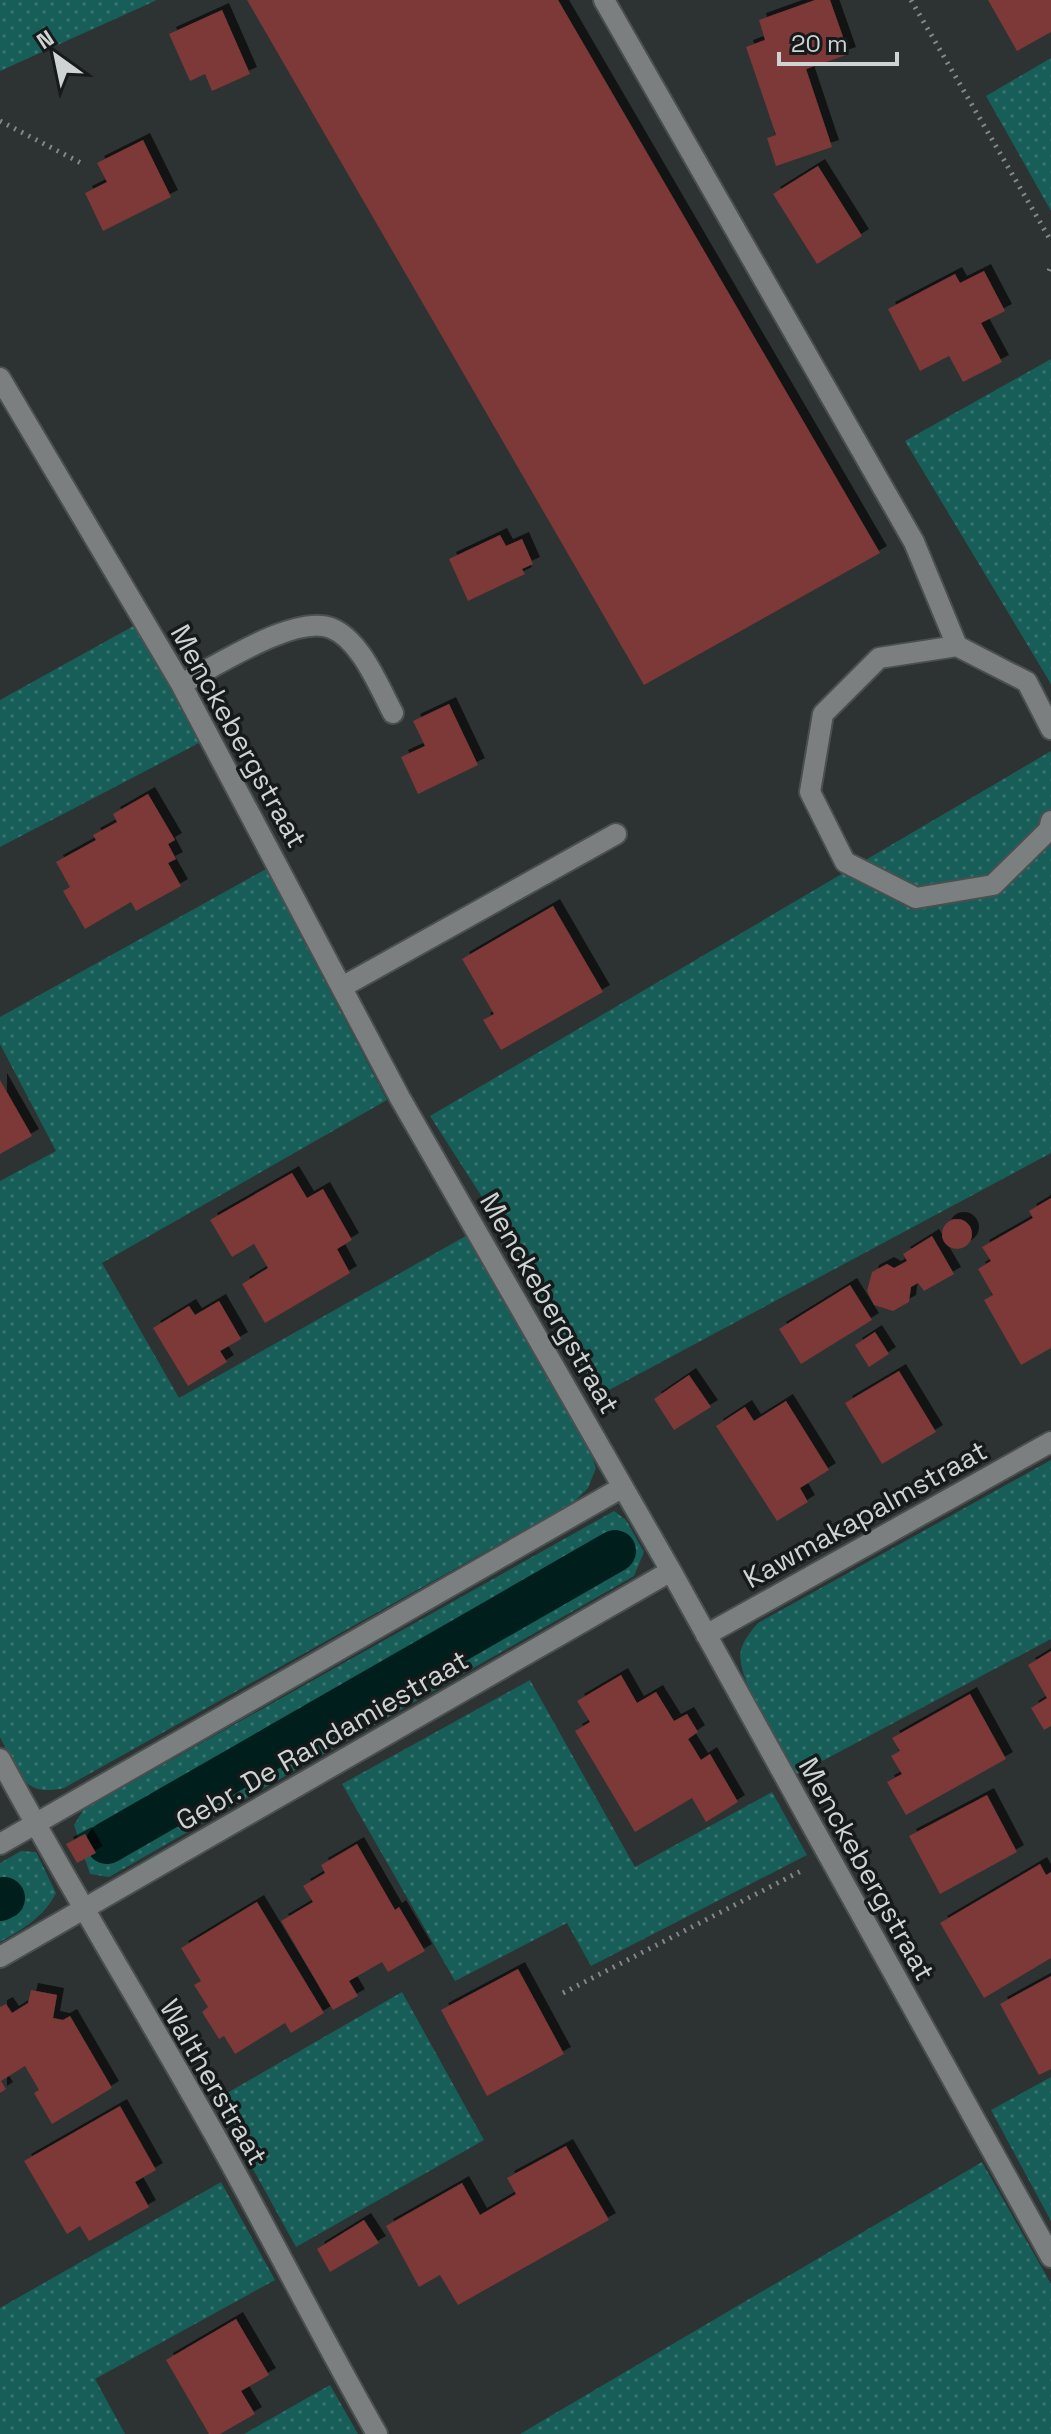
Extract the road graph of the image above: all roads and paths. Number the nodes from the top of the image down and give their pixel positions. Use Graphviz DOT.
graph roads {
  1 [pos="604,0"];
  2 [pos="911,0"];
  3 [pos="0,121"];
  4 [pos="81,163"];
  5 [pos="1051,241"];
  6 [pos="0,378"];
  7 [pos="957,646"];
  8 [pos="181,684"];
  9 [pos="393,713"];
  10 [pos="1051,729"];
  11 [pos="1051,821"];
  12 [pos="616,834"];
  13 [pos="342,987"];
  14 [pos="1051,1442"];
  15 [pos="623,1487"];
  16 [pos="671,1571"];
  17 [pos="706,1635"];
  18 [pos="0,1759"];
  19 [pos="35,1825"];
  20 [pos="0,1844"];
  21 [pos="827,1858"];
  22 [pos="83,1910"];
  23 [pos="0,1957"];
  24 [pos="563,1993"];
  25 [pos="1051,2257"];
  26 [pos="377,2434"];
  1 -- 7 [label="street"];
  2 -- 5 [label="path"];
  3 -- 4 [label="path"];
  6 -- 8 [label="street, Menckebergstraat"];
  7 -- 10 [label="street"];
  7 -- 11 [label="street"];
  8 -- 9 [label="street"];
  8 -- 13 [label="street, Menckebergstraat"];
  12 -- 13 [label="street"];
  13 -- 15 [label="street, Menckebergstraat"];
  14 -- 17 [label="street, Kawmakapalmstraat"];
  15 -- 16 [label="street, Menckebergstraat"];
  15 -- 19 [label="street"];
  16 -- 17 [label="street, Menckebergstraat"];
  16 -- 22 [label="street, Gebr. De Randamiestraat"];
  17 -- 21 [label="street, Menckebergstraat"];
  18 -- 19 [label="street, Waltherstraat"];
  19 -- 20 [label="street"];
  19 -- 22 [label="street, Waltherstraat"];
  21 -- 24 [label="path"];
  21 -- 25 [label="street, Menckebergstraat"];
  22 -- 23 [label="street, Gebr. De Randamiestraat"];
  22 -- 26 [label="street, Waltherstraat"];
}
